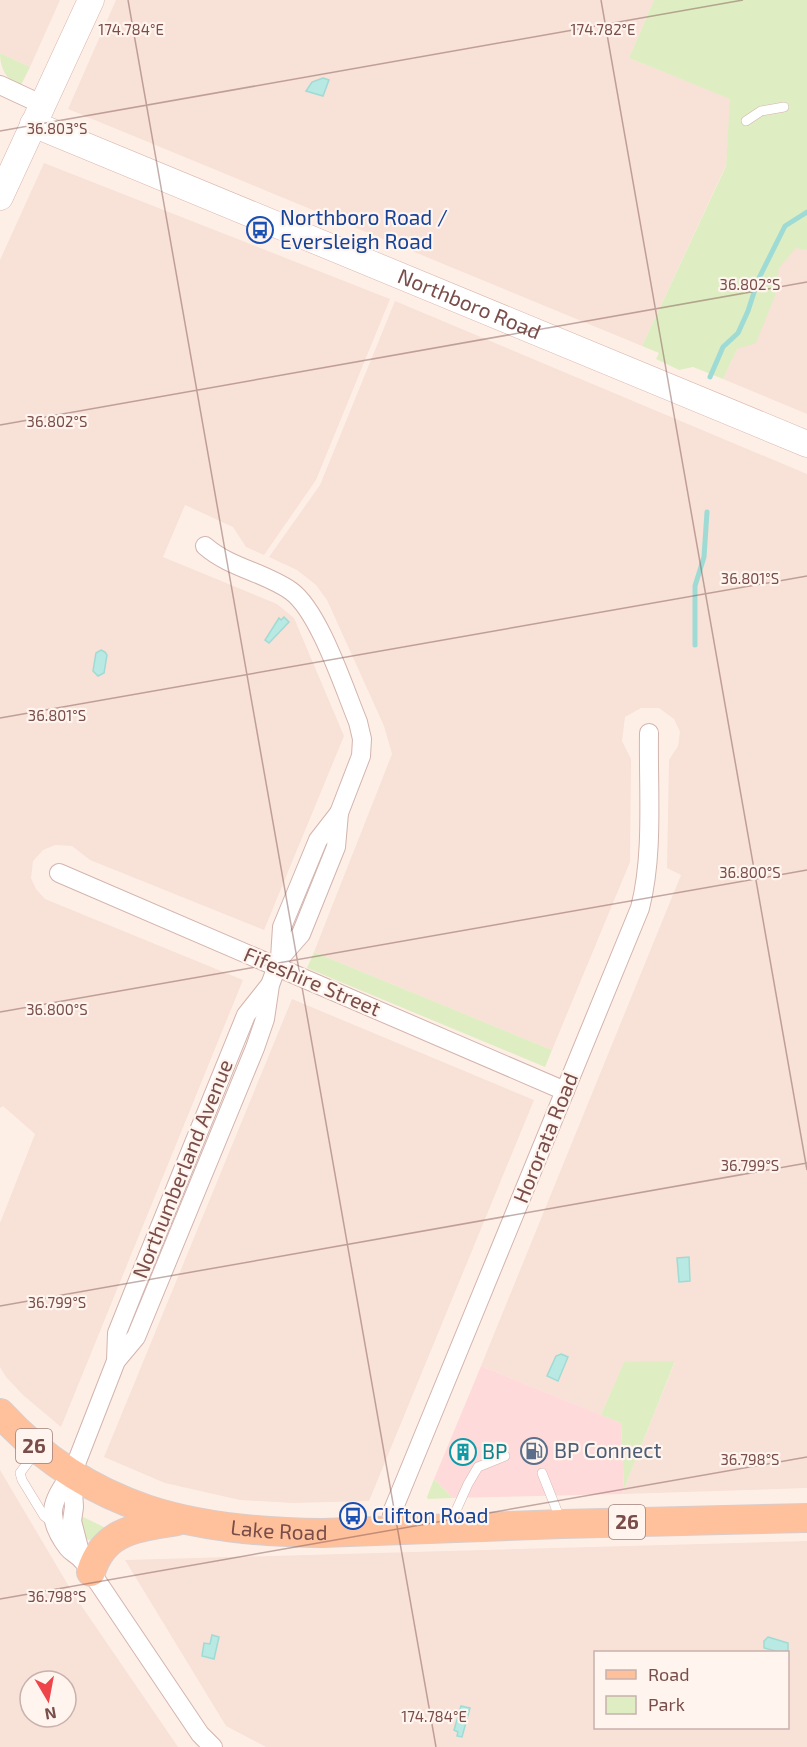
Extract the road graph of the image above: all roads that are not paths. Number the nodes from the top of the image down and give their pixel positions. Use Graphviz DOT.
graph roads {
  1 [pos="91,0"];
  2 [pos="0,85"];
  3 [pos="784,107"];
  4 [pos="38,115"];
  5 [pos="746,121"];
  6 [pos="0,197"];
  7 [pos="807,444"];
  8 [pos="205,546"];
  9 [pos="649,733"];
  10 [pos="59,873"];
  11 [pos="278,962"];
  12 [pos="270,985"];
  13 [pos="236,1040"];
  14 [pos="255,1048"];
  15 [pos="565,1090"];
  16 [pos="198,1131"];
  17 [pos="217,1140"];
  18 [pos="158,1232"];
  19 [pos="176,1240"];
  20 [pos="134,1291"];
  21 [pos="152,1298"];
  22 [pos="116,1361"];
  23 [pos="0,1413"];
  24 [pos="37,1450"];
  25 [pos="505,1456"];
  26 [pos="542,1473"];
  27 [pos="72,1474"];
  28 [pos="807,1518"];
  29 [pos="182,1520"];
  30 [pos="54,1524"];
  31 [pos="562,1524"];
  32 [pos="448,1529"];
  33 [pos="389,1531"];
  34 [pos="86,1566"];
  35 [pos="213,1747"];
  1 -- 4 [label="street"];
  2 -- 4 [label="street"];
  3 -- 5 [label="lane"];
  4 -- 6 [label="street"];
  4 -- 7 [label="street, Northboro Road"];
  8 -- 11 [label="street, Northumberland Avenue"];
  9 -- 15 [label="street, Hororata Road"];
  10 -- 11 [label="street, Fifeshire Street"];
  11 -- 12 [label="street, Northumberland Avenue"];
  11 -- 15 [label="street, Fifeshire Street"];
  12 -- 13 [label="street, Northumberland Avenue"];
  12 -- 14 [label="street, Northumberland Avenue"];
  13 -- 14 [label="lane"];
  13 -- 16 [label="street, Northumberland Avenue"];
  14 -- 17 [label="street, Northumberland Avenue"];
  15 -- 33 [label="street, Hororata Road"];
  16 -- 17 [label="lane"];
  16 -- 18 [label="street, Northumberland Avenue"];
  17 -- 19 [label="street, Northumberland Avenue"];
  18 -- 19 [label="lane"];
  18 -- 20 [label="street, Northumberland Avenue"];
  19 -- 21 [label="street, Northumberland Avenue"];
  20 -- 21 [label="lane"];
  20 -- 22 [label="street, Northumberland Avenue"];
  21 -- 22 [label="street, Northumberland Avenue"];
  22 -- 27 [label="street, Northumberland Avenue"];
  23 -- 24 [label="main road, Lake Road / 26"];
  24 -- 27 [label="main road, Lake Road / 26"];
  24 -- 30 [label="lane"];
  25 -- 32 [label="lane"];
  26 -- 31 [label="lane"];
  27 -- 29 [label="main road, Lake Road / 26"];
  27 -- 30 [label="street"];
  27 -- 34 [label="street"];
  28 -- 31 [label="main road, Lake Road / 26"];
  29 -- 33 [label="main road, Lake Road / 26"];
  29 -- 34 [label="main road"];
  30 -- 34 [label="street"];
  31 -- 32 [label="main road, Lake Road / 26"];
  32 -- 33 [label="main road, Lake Road / 26"];
  34 -- 35 [label="street"];
}
